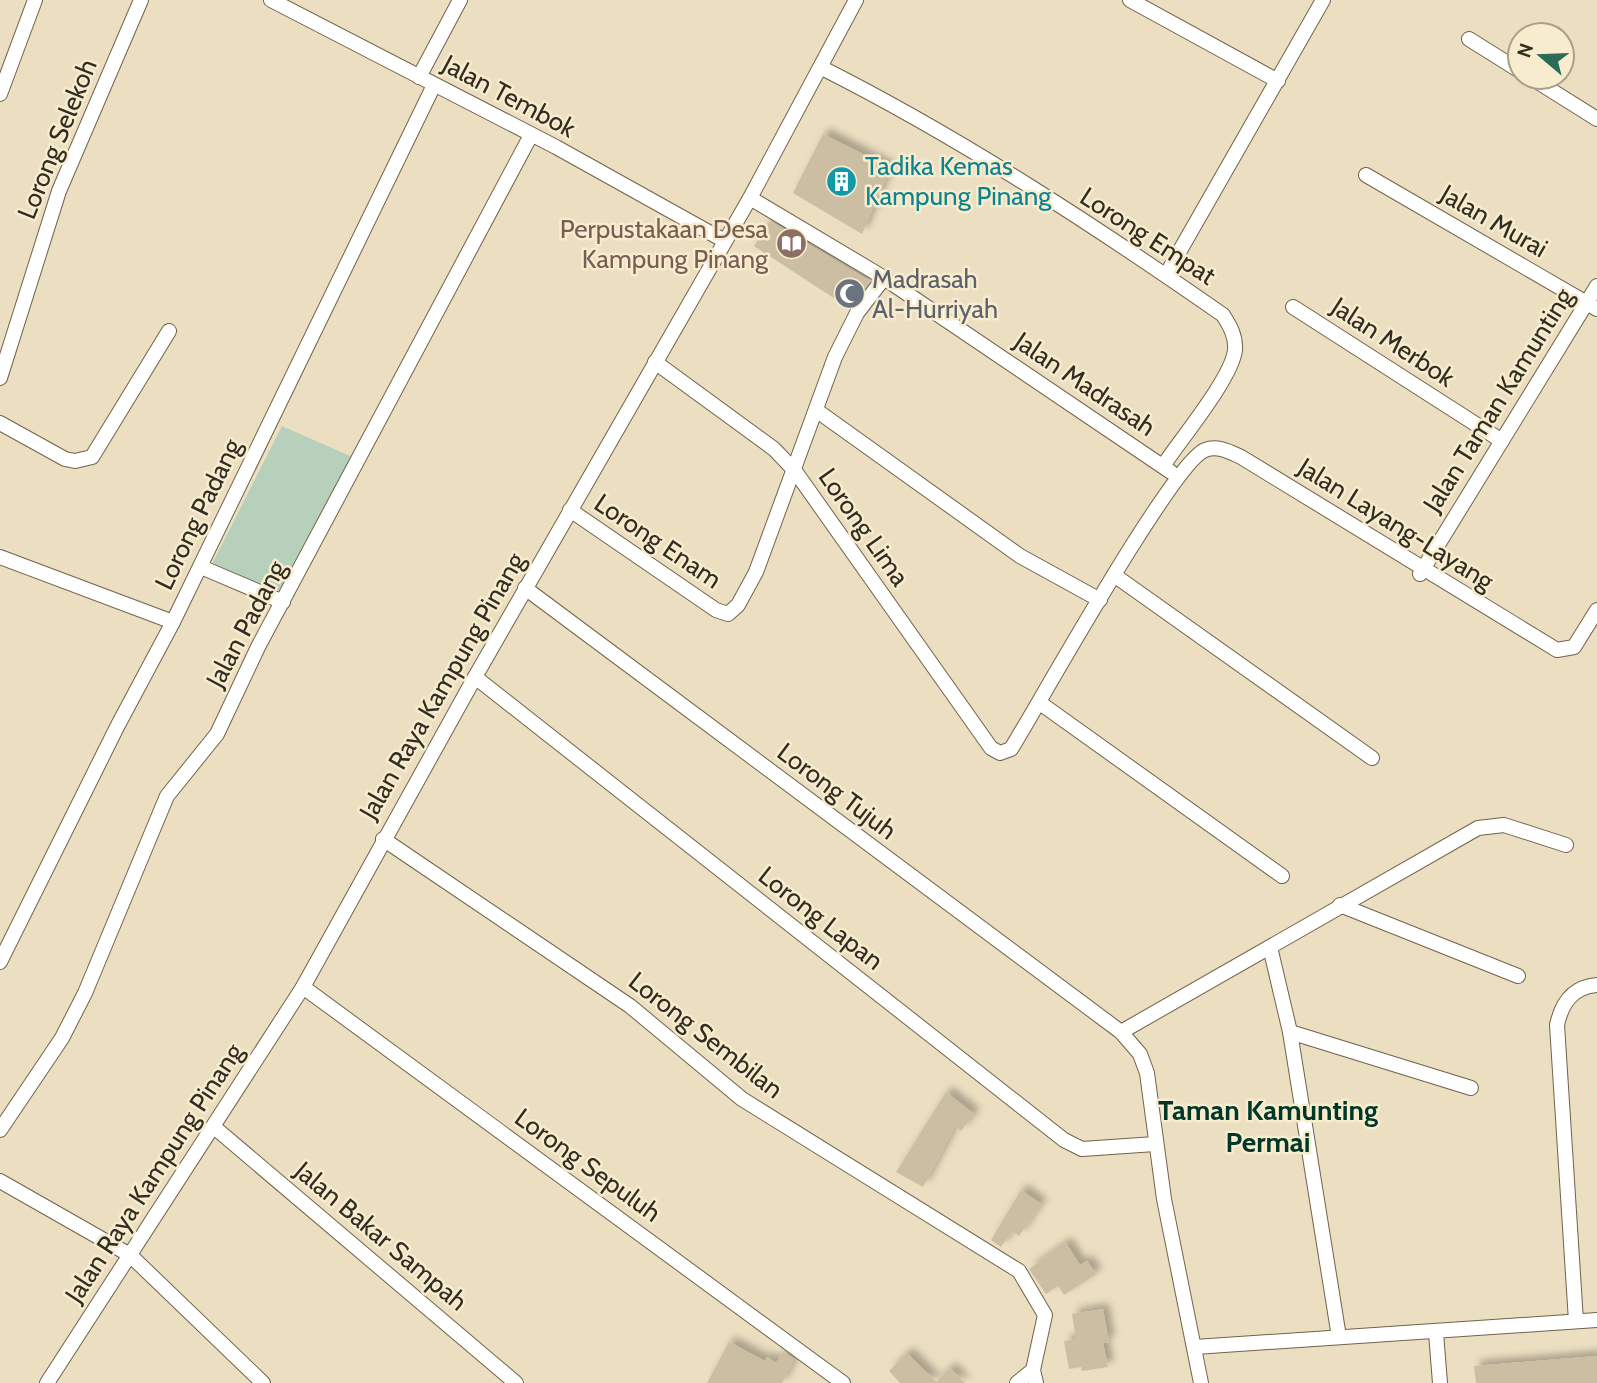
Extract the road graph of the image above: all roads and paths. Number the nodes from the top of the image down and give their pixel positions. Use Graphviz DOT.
graph roads {
  1 [pos="35,0"];
  2 [pos="141,0"];
  3 [pos="271,0"];
  4 [pos="460,0"];
  5 [pos="856,0"];
  6 [pos="1130,0"];
  7 [pos="1323,0"];
  8 [pos="1469,39"];
  9 [pos="1506,62"];
  10 [pos="822,68"];
  11 [pos="419,77"];
  12 [pos="1278,81"];
  13 [pos="434,85"];
  14 [pos="1552,91"];
  15 [pos="0,94"];
  16 [pos="1597,119"];
  17 [pos="531,135"];
  18 [pos="1366,175"];
  19 [pos="750,198"];
  20 [pos="723,240"];
  21 [pos="1166,275"];
  22 [pos="884,278"];
  23 [pos="1597,286"];
  24 [pos="1592,306"];
  25 [pos="1293,307"];
  26 [pos="169,331"];
  27 [pos="654,362"];
  28 [pos="0,378"];
  29 [pos="816,410"];
  30 [pos="0,423"];
  31 [pos="1502,442"];
  32 [pos="1163,466"];
  33 [pos="795,471"];
  34 [pos="1179,478"];
  35 [pos="570,510"];
  36 [pos="0,557"];
  37 [pos="201,566"];
  38 [pos="1421,572"];
  39 [pos="1114,575"];
  40 [pos="525,588"];
  41 [pos="1100,600"];
  42 [pos="283,602"];
  43 [pos="1597,610"];
  44 [pos="173,622"];
  45 [pos="475,677"];
  46 [pos="1040,703"];
  47 [pos="1372,758"];
  48 [pos="383,839"];
  49 [pos="1566,845"];
  50 [pos="1282,876"];
  51 [pos="1340,905"];
  52 [pos="1270,947"];
  53 [pos="0,962"];
  54 [pos="1518,976"];
  55 [pos="1597,985"];
  56 [pos="303,987"];
  57 [pos="1121,1032"];
  58 [pos="1290,1032"];
  59 [pos="1471,1088"];
  60 [pos="214,1127"];
  61 [pos="0,1130"];
  62 [pos="1156,1144"];
  63 [pos="0,1181"];
  64 [pos="130,1255"];
  65 [pos="1597,1320"];
  66 [pos="1576,1321"];
  67 [pos="1436,1333"];
  68 [pos="1339,1337"];
  69 [pos="1195,1347"];
  70 [pos="1034,1377"];
  71 [pos="47,1383"];
  72 [pos="263,1383"];
  73 [pos="516,1383"];
  74 [pos="843,1383"];
  75 [pos="1017,1383"];
  76 [pos="1201,1383"];
  77 [pos="1440,1383"];
  1 -- 15 [label="street"];
  2 -- 28 [label="street, Lorong Selekoh"];
  3 -- 11 [label="street, Jalan Tembok"];
  4 -- 11 [label="street"];
  5 -- 10 [label="street, Jalan Raya Kampung Pinang"];
  6 -- 12 [label="street"];
  7 -- 12 [label="street"];
  8 -- 9 [label="street"];
  10 -- 19 [label="street, Jalan Raya Kampung Pinang"];
  10 -- 21 [label="street, Lorong Empat"];
  11 -- 13 [label="street, Jalan Tembok"];
  12 -- 21 [label="street"];
  13 -- 17 [label="street, Jalan Tembok"];
  13 -- 37 [label="street, Lorong Padang"];
  14 -- 16 [label="street"];
  17 -- 20 [label="street, Jalan Tembok"];
  17 -- 42 [label="street, Jalan Padang"];
  18 -- 24 [label="street, Jalan Murai"];
  19 -- 20 [label="street, Jalan Raya Kampung Pinang"];
  19 -- 22 [label="street, Jalan Madrasah"];
  20 -- 27 [label="street, Jalan Raya Kampung Pinang"];
  21 -- 32 [label="street, Lorong Empat"];
  22 -- 29 [label="street"];
  22 -- 32 [label="street, Jalan Madrasah"];
  23 -- 24 [label="street, Jalan Taman Kamunting"];
  24 -- 31 [label="street, Jalan Taman Kamunting"];
  25 -- 31 [label="street, Jalan Merbok"];
  26 -- 30 [label="street"];
  27 -- 33 [label="street, Lorong Lima"];
  27 -- 35 [label="street, Jalan Raya Kampung Pinang"];
  29 -- 33 [label="street"];
  29 -- 41 [label="street"];
  31 -- 38 [label="street, Jalan Taman Kamunting"];
  32 -- 34 [label="street, Jalan Madrasah"];
  33 -- 35 [label="street, Lorong Enam"];
  33 -- 46 [label="street, Lorong Lima"];
  34 -- 38 [label="street, Jalan Layang-Layang"];
  34 -- 39 [label="street"];
  35 -- 40 [label="street, Jalan Raya Kampung Pinang"];
  36 -- 44 [label="street"];
  37 -- 42 [label="street"];
  37 -- 44 [label="street, Lorong Padang"];
  38 -- 43 [label="street, Jalan Layang-Layang"];
  39 -- 41 [label="street"];
  39 -- 47 [label="street"];
  40 -- 45 [label="street, Jalan Raya Kampung Pinang"];
  40 -- 57 [label="street, Lorong Tujuh"];
  41 -- 46 [label="street"];
  42 -- 61 [label="street, Jalan Padang"];
  44 -- 53 [label="street, Lorong Padang"];
  45 -- 48 [label="street, Jalan Raya Kampung Pinang"];
  45 -- 62 [label="street, Lorong Lapan"];
  46 -- 50 [label="street"];
  48 -- 56 [label="street, Jalan Raya Kampung Pinang"];
  48 -- 70 [label="street, Lorong Sembilan"];
  49 -- 51 [label="street"];
  51 -- 52 [label="street"];
  51 -- 54 [label="street"];
  52 -- 57 [label="street"];
  52 -- 58 [label="street"];
  55 -- 66 [label="street"];
  56 -- 60 [label="street, Jalan Raya Kampung Pinang"];
  56 -- 74 [label="street, Lorong Sepuluh"];
  57 -- 62 [label="street, Lorong Tujuh"];
  58 -- 59 [label="street"];
  58 -- 68 [label="street"];
  60 -- 64 [label="street, Jalan Raya Kampung Pinang"];
  60 -- 73 [label="street, Jalan Bakar Sampah"];
  62 -- 69 [label="street, Lorong Tujuh"];
  63 -- 64 [label="street"];
  64 -- 71 [label="street, Jalan Raya Kampung Pinang"];
  64 -- 72 [label="street"];
  65 -- 66 [label="street"];
  66 -- 67 [label="street"];
  67 -- 68 [label="street"];
  67 -- 77 [label="street"];
  68 -- 69 [label="street"];
  69 -- 76 [label="street, Lorong Tujuh"];
  70 -- 75 [label="street"];
}
